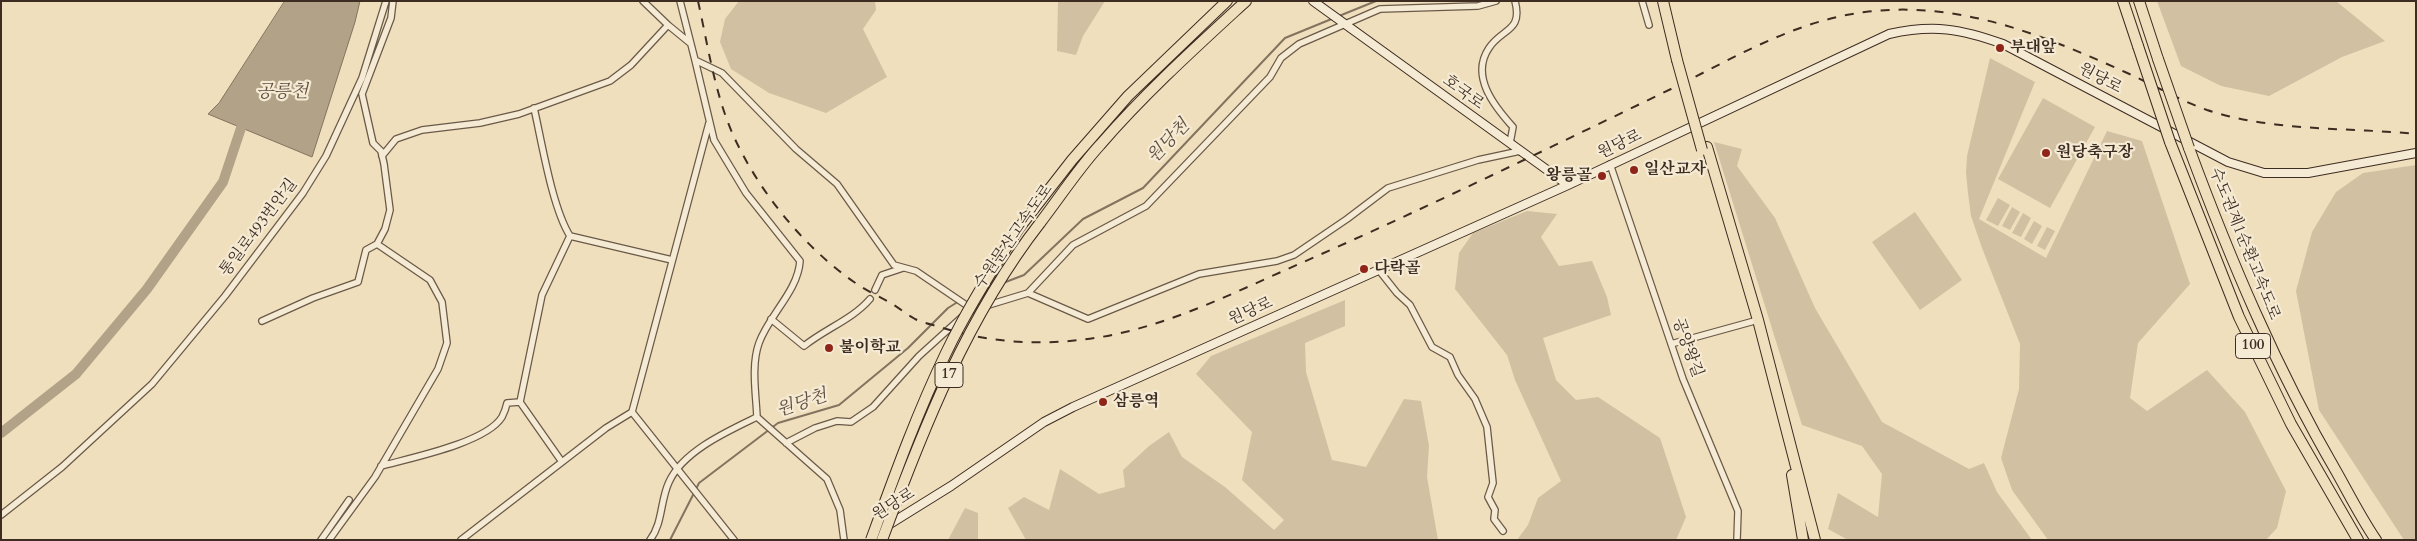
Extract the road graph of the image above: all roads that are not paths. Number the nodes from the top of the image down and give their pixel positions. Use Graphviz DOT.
graph roads {
  1 [pos="386,1"];
  2 [pos="393,1"];
  3 [pos="643,1"];
  4 [pos="680,1"];
  5 [pos="1227,1"];
  6 [pos="1246,1"];
  7 [pos="1313,1"];
  8 [pos="1496,1"];
  9 [pos="1515,1"];
  10 [pos="1642,1"];
  11 [pos="1663,1"];
  12 [pos="1668,1"];
  13 [pos="2123,1"];
  14 [pos="2139,1"];
  15 [pos="1343,24"];
  16 [pos="668,25"];
  17 [pos="1649,25"];
  18 [pos="690,43"];
  19 [pos="1679,59"];
  20 [pos="695,60"];
  21 [pos="534,108"];
  22 [pos="709,121"];
  23 [pos="1510,143"];
  24 [pos="1520,151"];
  25 [pos="2416,153"];
  26 [pos="382,156"];
  27 [pos="1610,164"];
  28 [pos="1568,185"];
  29 [pos="570,236"];
  30 [pos="377,244"];
  31 [pos="672,260"];
  32 [pos="904,268"];
  33 [pos="1378,269"];
  34 [pos="875,290"];
  35 [pos="1028,293"];
  36 [pos="870,299"];
  37 [pos="970,308"];
  38 [pos="771,318"];
  39 [pos="262,321"];
  40 [pos="1754,322"];
  41 [pos="1671,344"];
  42 [pos="520,402"];
  43 [pos="632,412"];
  44 [pos="759,418"];
  45 [pos="786,444"];
  46 [pos="1789,451"];
  47 [pos="562,462"];
  48 [pos="381,466"];
  49 [pos="677,468"];
  50 [pos="350,500"];
  51 [pos="1,515"];
  52 [pos="1503,532"];
  53 [pos="321,540"];
  54 [pos="329,540"];
  55 [pos="461,540"];
  56 [pos="650,540"];
  57 [pos="734,540"];
  58 [pos="844,540"];
  59 [pos="865,540"];
  60 [pos="870,540"];
  61 [pos="882,540"];
  62 [pos="1737,540"];
  63 [pos="1803,540"];
  64 [pos="1811,540"];
  65 [pos="1815,540"];
  66 [pos="1822,540"];
  67 [pos="2358,540"];
  68 [pos="2376,540"];
  1 -- 51 [label="street, 통일로493번안길"];
  2 -- 26 [label="street"];
  3 -- 16 [label="street"];
  4 -- 18 [label="street"];
  5 -- 60 [label="highway, 수원문산고속도로 / 17, bridge"];
  6 -- 61 [label="highway, 수원문산고속도로 / 17, bridge"];
  7 -- 15 [label="main road, 호국로"];
  8 -- 15 [label="street"];
  9 -- 23 [label="street"];
  10 -- 17 [label="street"];
  11 -- 19 [label="highway"];
  12 -- 19 [label="highway"];
  13 -- 67 [label="highway, 수도권제1순환고속도로 / 100, bridge"];
  14 -- 68 [label="highway, 수도권제1순환고속도로 / 100, bridge"];
  15 -- 23 [label="main road, 호국로"];
  15 -- 35 [label="street"];
  16 -- 18 [label="street"];
  16 -- 21 [label="street"];
  18 -- 20 [label="street"];
  19 -- 40 [label="highway"];
  20 -- 22 [label="street"];
  20 -- 32 [label="street"];
  21 -- 26 [label="street"];
  21 -- 29 [label="street"];
  22 -- 31 [label="street"];
  22 -- 38 [label="street"];
  23 -- 24 [label="main road, 호국로"];
  24 -- 28 [label="main road, 호국로"];
  24 -- 35 [label="street"];
  25 -- 27 [label="main road, 원당로"];
  26 -- 30 [label="street"];
  27 -- 28 [label="main road, 원당로"];
  27 -- 41 [label="street, 공양왕길"];
  28 -- 33 [label="main road, 원당로"];
  29 -- 31 [label="street"];
  29 -- 42 [label="street"];
  30 -- 39 [label="street"];
  30 -- 48 [label="street"];
  31 -- 43 [label="street"];
  32 -- 34 [label="street"];
  32 -- 37 [label="street"];
  33 -- 52 [label="street"];
  33 -- 59 [label="main road, 원당로"];
  35 -- 37 [label="street"];
  36 -- 38 [label="street"];
  37 -- 45 [label="street"];
  38 -- 44 [label="street"];
  40 -- 41 [label="street"];
  40 -- 46 [label="highway"];
  41 -- 62 [label="street, 공양왕길"];
  42 -- 47 [label="street"];
  42 -- 48 [label="street"];
  43 -- 47 [label="street"];
  43 -- 49 [label="street"];
  44 -- 45 [label="street"];
  44 -- 49 [label="street"];
  45 -- 58 [label="street"];
  46 -- 63 [label="highway"];
  46 -- 64 [label="highway"];
  46 -- 65 [label="highway"];
  46 -- 66 [label="highway"];
  47 -- 55 [label="street"];
  48 -- 54 [label="street"];
  49 -- 56 [label="street"];
  49 -- 57 [label="street"];
  50 -- 53 [label="street"];
}
